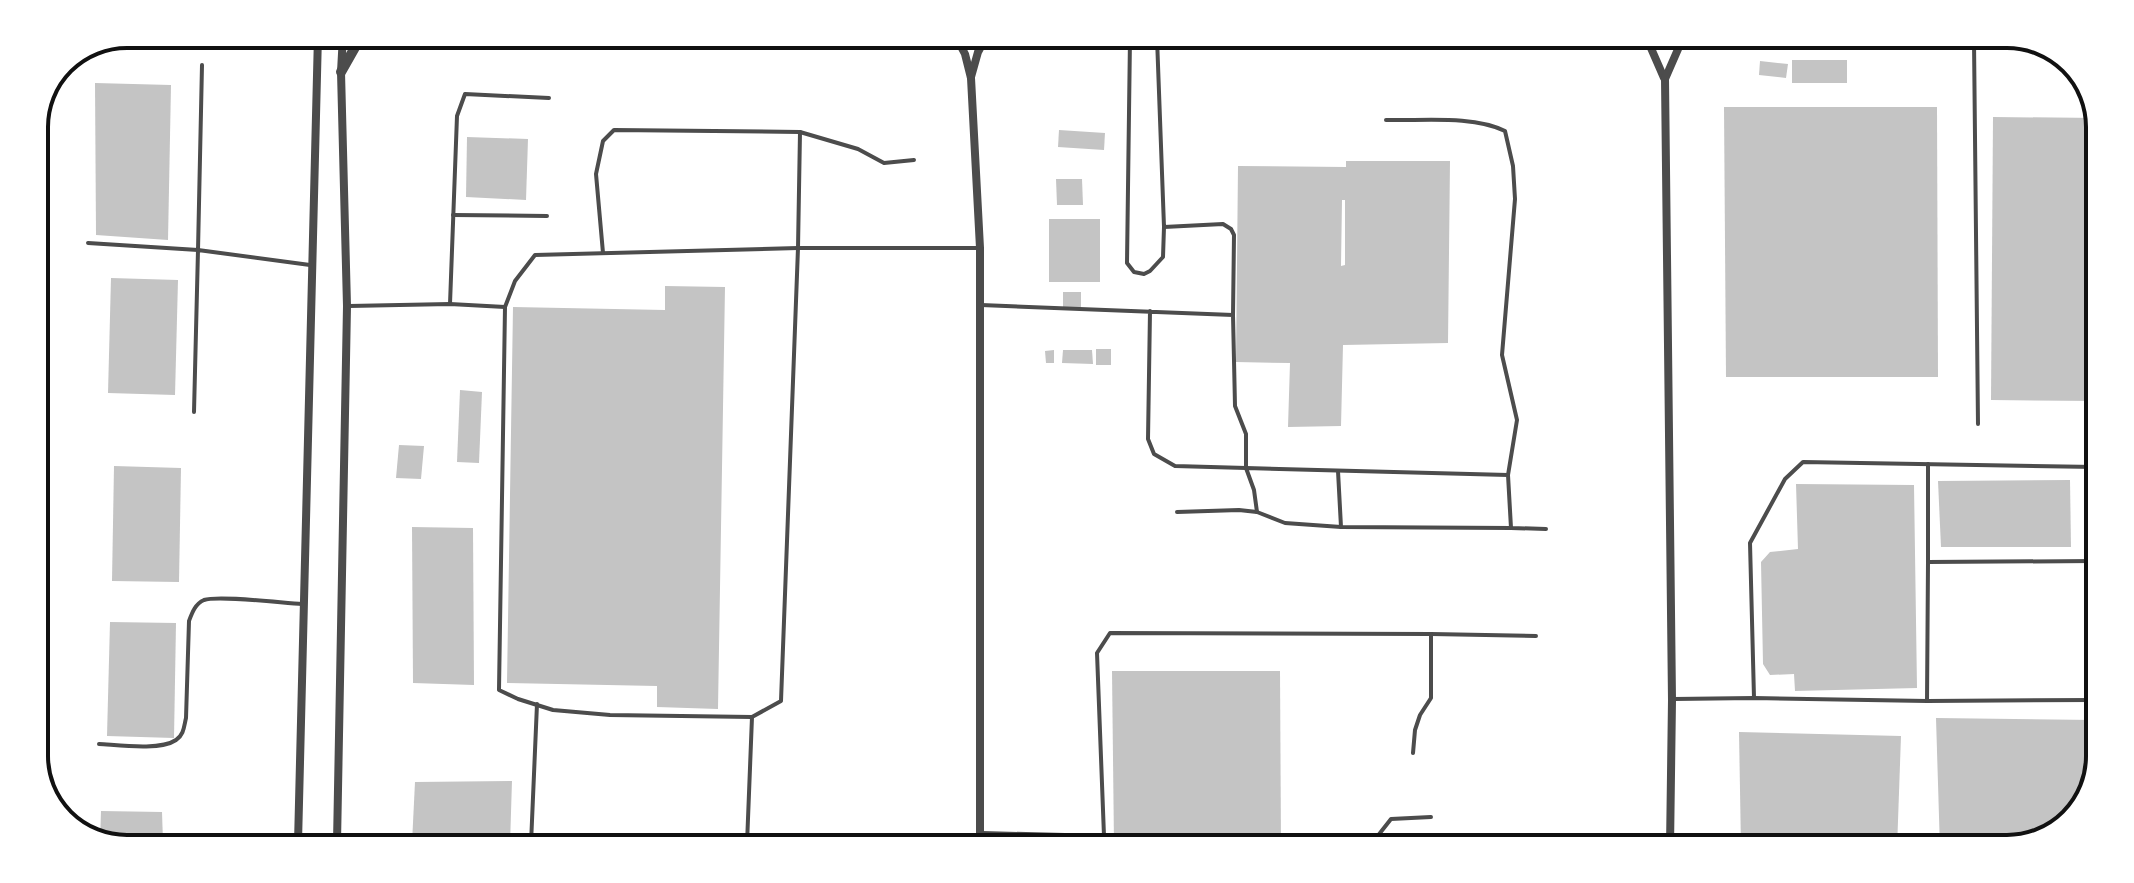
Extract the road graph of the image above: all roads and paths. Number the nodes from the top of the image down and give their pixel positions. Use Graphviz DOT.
graph roads {
  1 [pos="318,48"];
  2 [pos="342,48"];
  3 [pos="355,48"];
  4 [pos="962,48"];
  5 [pos="980,48"];
  6 [pos="1130,48"];
  7 [pos="1157,48"];
  8 [pos="1651,48"];
  9 [pos="1677,48"];
  10 [pos="1974,48"];
  11 [pos="202,65"];
  12 [pos="341,72"];
  13 [pos="971,78"];
  14 [pos="1665,79"];
  15 [pos="549,98"];
  16 [pos="1386,120"];
  17 [pos="800,132"];
  18 [pos="914,160"];
  19 [pos="453,215"];
  20 [pos="547,216"];
  21 [pos="1164,227"];
  22 [pos="88,243"];
  23 [pos="798,248"];
  24 [pos="980,248"];
  25 [pos="198,250"];
  26 [pos="603,253"];
  27 [pos="313,265"];
  28 [pos="450,304"];
  29 [pos="981,305"];
  30 [pos="347,306"];
  31 [pos="505,307"];
  32 [pos="1150,311"];
  33 [pos="1233,315"];
  34 [pos="194,412"];
  35 [pos="1978,424"];
  36 [pos="1928,464"];
  37 [pos="2086,467"];
  38 [pos="1246,468"];
  39 [pos="1338,471"];
  40 [pos="1508,475"];
  41 [pos="1177,512"];
  42 [pos="1257,512"];
  43 [pos="1341,527"];
  44 [pos="1511,528"];
  45 [pos="1546,529"];
  46 [pos="2086,561"];
  47 [pos="1928,562"];
  48 [pos="304,604"];
  49 [pos="1431,634"];
  50 [pos="1536,636"];
  51 [pos="1754,698"];
  52 [pos="1672,700"];
  53 [pos="2086,700"];
  54 [pos="1927,701"];
  55 [pos="537,704"];
  56 [pos="752,717"];
  57 [pos="99,744"];
  58 [pos="1413,753"];
  59 [pos="1431,817"];
  60 [pos="979,833"];
  61 [pos="298,835"];
  62 [pos="337,835"];
  63 [pos="531,835"];
  64 [pos="747,835"];
  65 [pos="1062,835"];
  66 [pos="1104,835"];
  67 [pos="1378,835"];
  68 [pos="1670,835"];
  1 -- 27 [label="street"];
  2 -- 12 [label="street"];
  3 -- 12 [label="street"];
  4 -- 13 [label="street"];
  5 -- 13 [label="street"];
  6 -- 21 [label="lane"];
  7 -- 21 [label="lane"];
  8 -- 14 [label="street"];
  9 -- 14 [label="street"];
  10 -- 35 [label="lane"];
  11 -- 25 [label="lane"];
  12 -- 30 [label="street"];
  13 -- 24 [label="street"];
  14 -- 52 [label="street"];
  15 -- 19 [label="lane"];
  16 -- 40 [label="lane"];
  17 -- 18 [label="lane"];
  17 -- 23 [label="lane"];
  17 -- 26 [label="lane"];
  19 -- 20 [label="lane"];
  19 -- 28 [label="lane"];
  21 -- 33 [label="lane"];
  22 -- 25 [label="lane"];
  23 -- 24 [label="lane"];
  23 -- 26 [label="lane"];
  23 -- 56 [label="lane"];
  24 -- 29 [label="street"];
  25 -- 27 [label="lane"];
  25 -- 34 [label="lane"];
  26 -- 31 [label="lane"];
  27 -- 48 [label="street"];
  28 -- 30 [label="lane"];
  28 -- 31 [label="lane"];
  29 -- 32 [label="lane"];
  29 -- 60 [label="street"];
  30 -- 62 [label="street"];
  31 -- 55 [label="lane"];
  32 -- 33 [label="lane"];
  32 -- 38 [label="lane"];
  33 -- 38 [label="lane"];
  36 -- 37 [label="lane"];
  36 -- 47 [label="lane"];
  36 -- 51 [label="lane"];
  38 -- 39 [label="lane"];
  38 -- 42 [label="lane"];
  39 -- 40 [label="lane"];
  39 -- 43 [label="lane"];
  40 -- 44 [label="lane"];
  41 -- 42 [label="lane"];
  42 -- 43 [label="lane"];
  43 -- 44 [label="lane"];
  44 -- 45 [label="lane"];
  46 -- 47 [label="lane"];
  47 -- 54 [label="lane"];
  48 -- 57 [label="lane"];
  48 -- 61 [label="street"];
  49 -- 50 [label="lane"];
  49 -- 58 [label="lane"];
  49 -- 66 [label="lane"];
  51 -- 52 [label="lane"];
  51 -- 54 [label="lane"];
  52 -- 68 [label="street"];
  53 -- 54 [label="lane"];
  55 -- 56 [label="lane"];
  55 -- 63 [label="lane"];
  56 -- 64 [label="lane"];
  59 -- 67 [label="lane"];
  60 -- 65 [label="lane"];
}
